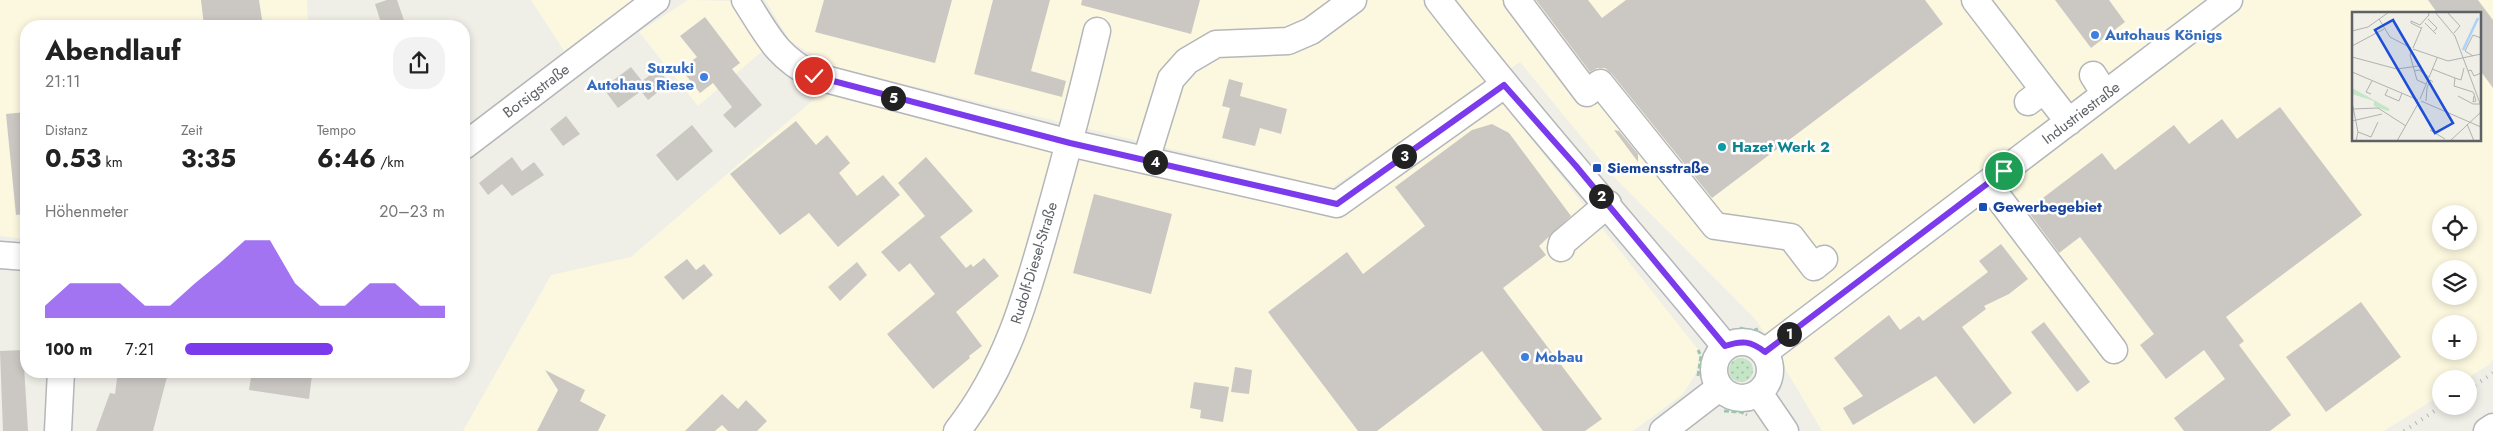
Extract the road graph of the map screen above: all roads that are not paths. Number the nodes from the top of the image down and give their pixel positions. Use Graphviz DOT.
graph roads {
  1 [pos="656,0"];
  2 [pos="745,0"];
  3 [pos="1353,0"];
  4 [pos="1438,0"];
  5 [pos="1517,0"];
  6 [pos="1975,0"];
  7 [pos="2229,0"];
  8 [pos="1097,31"];
  9 [pos="1504,85"];
  10 [pos="2069,122"];
  11 [pos="470,141"];
  12 [pos="1070,143"];
  13 [pos="1146,160"];
  14 [pos="1988,184"];
  15 [pos="1608,204"];
  16 [pos="1561,248"];
  17 [pos="0,255"];
  18 [pos="20,257"];
  19 [pos="1824,259"];
  20 [pos="1725,346"];
  21 [pos="2114,350"];
  22 [pos="1765,352"];
  23 [pos="61,378"];
  24 [pos="1719,388"];
  25 [pos="1759,394"];
  26 [pos="2493,427"];
  27 [pos="58,431"];
  28 [pos="957,431"];
  29 [pos="1663,431"];
  30 [pos="1785,431"];
  31 [pos="2487,431"];
  1 -- 11 [label="street, Borsigstraße"];
  2 -- 12 [label="street"];
  3 -- 13 [label="street"];
  4 -- 9 [label="street"];
  5 -- 19 [label="street"];
  6 -- 10 [label="street"];
  7 -- 10 [label="street, Industriestraße"];
  8 -- 12 [label="street, Rudolf-Diesel-Straße"];
  9 -- 13 [label="street"];
  9 -- 15 [label="street"];
  10 -- 14 [label="street, Industriestraße"];
  12 -- 13 [label="street"];
  12 -- 28 [label="street, Rudolf-Diesel-Straße"];
  14 -- 21 [label="street"];
  14 -- 22 [label="street, Industriestraße"];
  15 -- 16 [label="street"];
  15 -- 20 [label="street"];
  17 -- 18 [label="street"];
  20 -- 22 [label="street"];
  20 -- 24 [label="street"];
  22 -- 25 [label="street"];
  23 -- 27 [label="street"];
  24 -- 25 [label="street"];
  24 -- 29 [label="street"];
  25 -- 30 [label="street"];
  26 -- 31 [label="street"];
}
